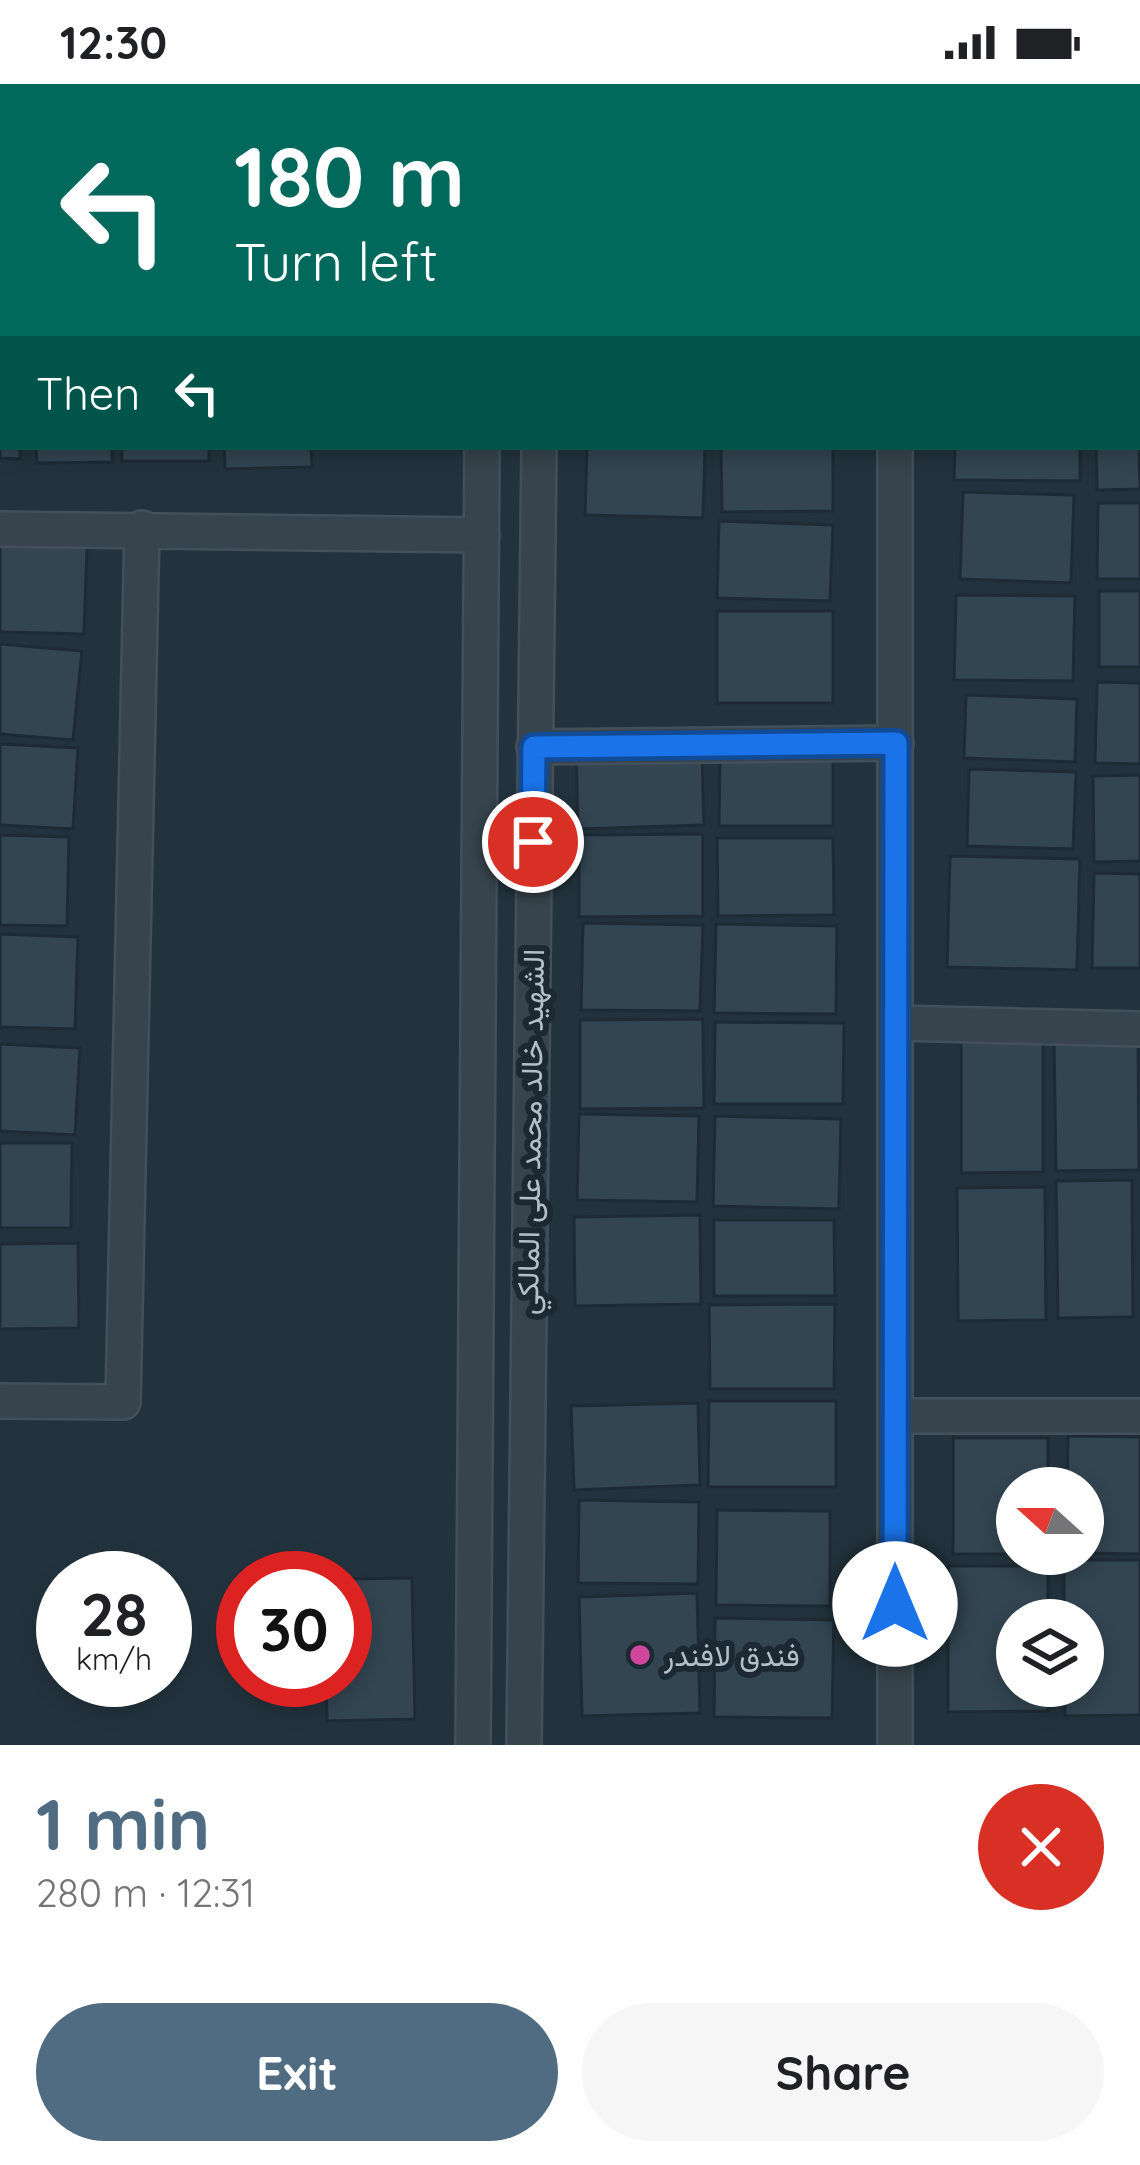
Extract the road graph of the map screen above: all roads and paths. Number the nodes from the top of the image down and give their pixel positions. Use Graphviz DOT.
graph roads {
  1 [pos="482,450"];
  2 [pos="538,450"];
  3 [pos="896,450"];
  4 [pos="142,528"];
  5 [pos="0,529"];
  6 [pos="482,535"];
  7 [pos="896,743"];
  8 [pos="534,747"];
  9 [pos="898,1023"];
  10 [pos="1140,1029"];
  11 [pos="0,1401"];
  12 [pos="895,1416"];
  13 [pos="1140,1416"];
  14 [pos="473,1745"];
  15 [pos="524,1745"];
  16 [pos="895,1745"];
  1 -- 6 [label="street, الشهيد خالد محمد على المالكي"];
  2 -- 8 [label="street, الشهيد خالد محمد على المالكي"];
  3 -- 7 [label="street"];
  4 -- 5 [label="street"];
  4 -- 6 [label="street"];
  4 -- 11 [label="street"];
  6 -- 14 [label="street, الشهيد خالد محمد على المالكي"];
  7 -- 8 [label="street"];
  7 -- 9 [label="street"];
  8 -- 15 [label="street, الشهيد خالد محمد على المالكي"];
  9 -- 10 [label="street"];
  9 -- 12 [label="street"];
  12 -- 13 [label="street"];
  12 -- 16 [label="street"];
}
